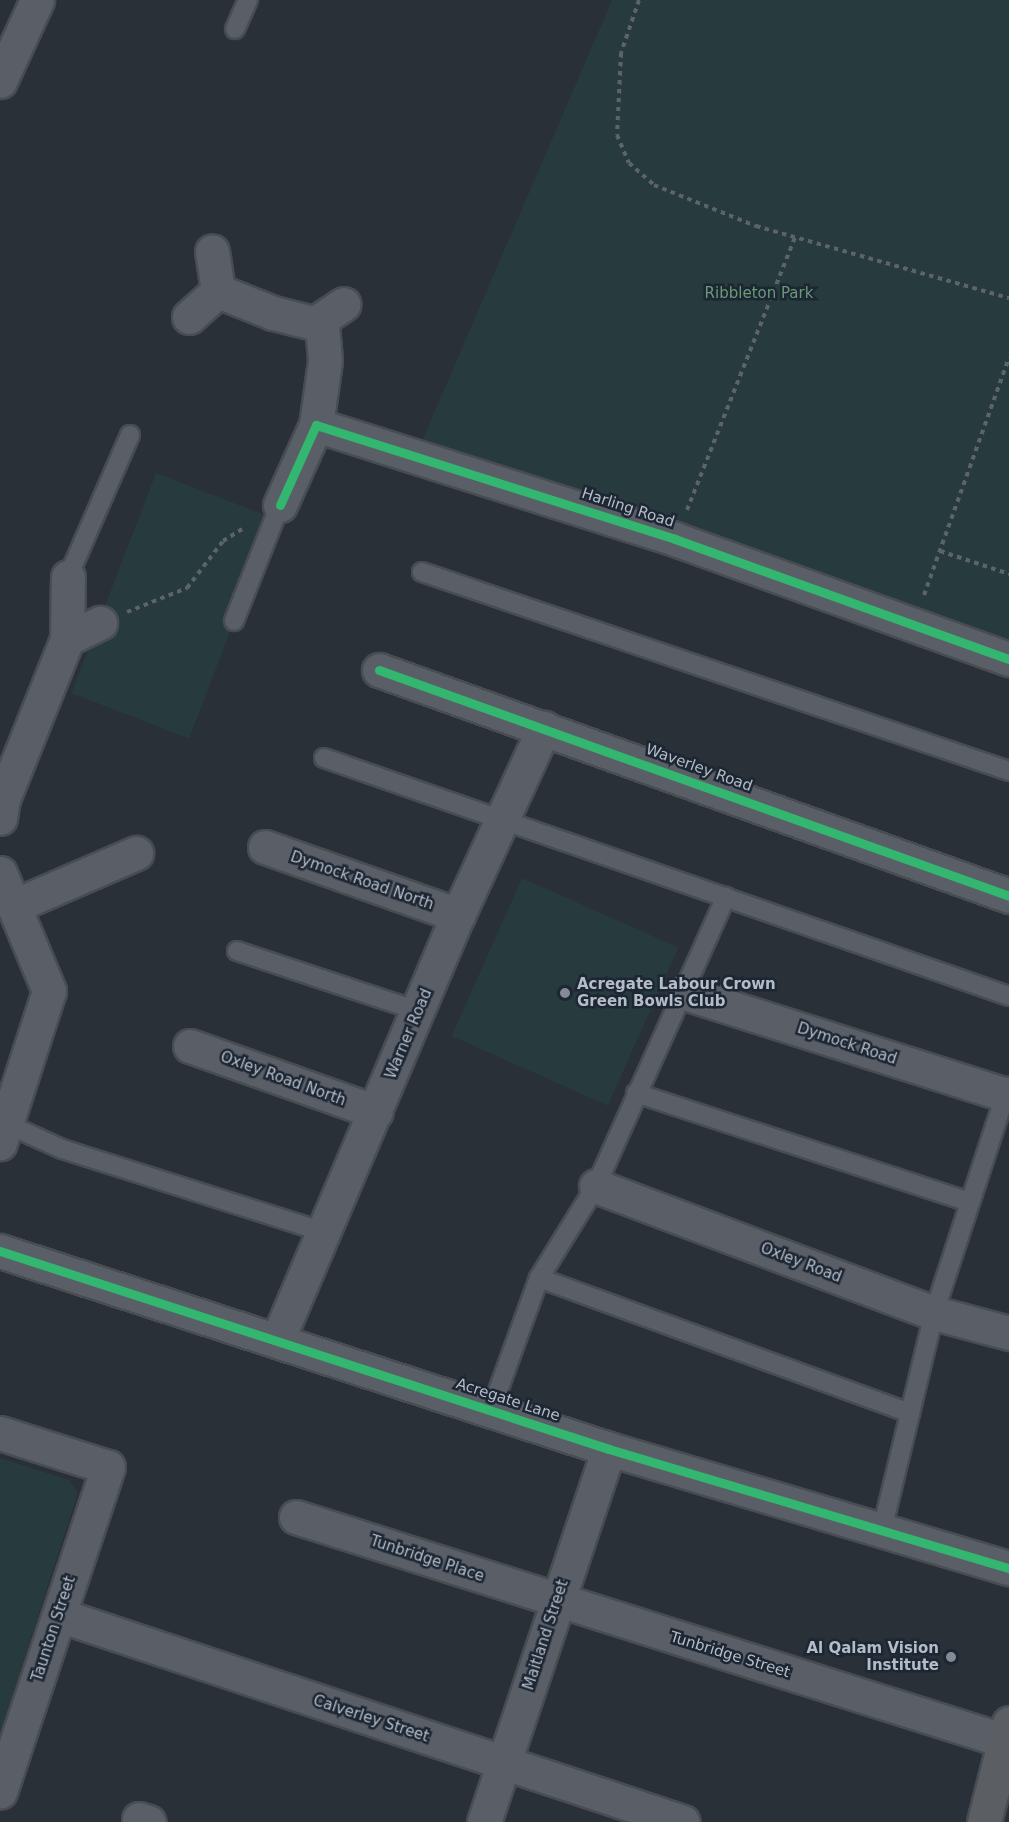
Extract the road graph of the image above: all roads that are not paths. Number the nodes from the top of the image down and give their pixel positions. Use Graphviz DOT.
graph roads {
  1 [pos="37,0"];
  2 [pos="248,0"];
  3 [pos="235,29"];
  4 [pos="0,81"];
  5 [pos="212,251"];
  6 [pos="218,291"];
  7 [pos="344,304"];
  8 [pos="189,317"];
  9 [pos="317,322"];
  10 [pos="316,426"];
  11 [pos="129,435"];
  12 [pos="280,505"];
  13 [pos="422,572"];
  14 [pos="68,577"];
  15 [pos="234,621"];
  16 [pos="100,623"];
  17 [pos="67,639"];
  18 [pos="1009,659"];
  19 [pos="379,670"];
  20 [pos="544,728"];
  21 [pos="324,758"];
  22 [pos="1009,771"];
  23 [pos="0,818"];
  24 [pos="502,818"];
  25 [pos="265,848"];
  26 [pos="136,853"];
  27 [pos="0,873"];
  28 [pos="1009,896"];
  29 [pos="726,897"];
  30 [pos="16,905"];
  31 [pos="458,915"];
  32 [pos="237,951"];
  33 [pos="685,993"];
  34 [pos="1009,996"];
  35 [pos="418,1011"];
  36 [pos="190,1047"];
  37 [pos="1008,1091"];
  38 [pos="636,1093"];
  39 [pos="376,1113"];
  40 [pos="5,1134"];
  41 [pos="596,1186"];
  42 [pos="970,1202"];
  43 [pos="324,1232"];
  44 [pos="0,1251"];
  45 [pos="538,1278"];
  46 [pos="934,1313"];
  47 [pos="1009,1333"];
  48 [pos="277,1341"];
  49 [pos="491,1410"];
  50 [pos="910,1413"];
  51 [pos="0,1433"];
  52 [pos="609,1449"];
  53 [pos="296,1517"];
  54 [pos="882,1530"];
  55 [pos="1009,1568"];
  56 [pos="557,1601"];
  57 [pos="59,1615"];
  58 [pos="1007,1732"];
  59 [pos="504,1764"];
  60 [pos="0,1791"];
  61 [pos="484,1822"];
  62 [pos="683,1822"];
  63 [pos="984,1822"];
  1 -- 4 [label="street"];
  2 -- 3 [label="lane"];
  5 -- 6 [label="street"];
  6 -- 8 [label="street"];
  6 -- 9 [label="street"];
  7 -- 9 [label="street"];
  9 -- 10 [label="street"];
  10 -- 12 [label="street"];
  10 -- 18 [label="street, Harling Road"];
  11 -- 14 [label="lane"];
  12 -- 15 [label="lane"];
  13 -- 22 [label="lane"];
  14 -- 17 [label="street"];
  16 -- 17 [label="street"];
  17 -- 23 [label="street"];
  19 -- 20 [label="street, Waverley Road"];
  20 -- 24 [label="street, Warner Road"];
  20 -- 28 [label="street, Waverley Road"];
  21 -- 24 [label="lane"];
  24 -- 29 [label="lane"];
  24 -- 31 [label="street, Warner Road"];
  25 -- 31 [label="street, Dymock Road North"];
  26 -- 30 [label="street"];
  27 -- 30 [label="street"];
  29 -- 33 [label="lane"];
  29 -- 34 [label="lane"];
  30 -- 40 [label="street"];
  31 -- 35 [label="street, Warner Road"];
  32 -- 35 [label="lane"];
  33 -- 37 [label="street, Dymock Road"];
  33 -- 38 [label="lane"];
  35 -- 39 [label="street, Warner Road"];
  36 -- 39 [label="street, Oxley Road North"];
  37 -- 42 [label="lane"];
  38 -- 41 [label="lane"];
  38 -- 42 [label="lane"];
  39 -- 43 [label="street, Warner Road"];
  40 -- 43 [label="lane"];
  41 -- 45 [label="lane"];
  41 -- 46 [label="street, Oxley Road"];
  42 -- 46 [label="lane"];
  43 -- 48 [label="street, Warner Road"];
  44 -- 48 [label="street, Acregate Lane"];
  45 -- 49 [label="lane"];
  45 -- 50 [label="lane"];
  46 -- 47 [label="street, Oxley Road"];
  46 -- 50 [label="lane"];
  48 -- 49 [label="street, Acregate Lane"];
  49 -- 52 [label="street, Acregate Lane"];
  50 -- 54 [label="lane"];
  51 -- 57 [label="street, Taunton Street"];
  52 -- 54 [label="street, Acregate Lane"];
  52 -- 56 [label="street, Maitland Street"];
  53 -- 56 [label="street, Tunbridge Place"];
  54 -- 55 [label="street, Acregate Lane"];
  56 -- 58 [label="street, Tunbridge Street"];
  56 -- 59 [label="street, Maitland Street"];
  57 -- 59 [label="street, Calverley Street"];
  57 -- 60 [label="street, Taunton Street"];
  58 -- 63 [label="highway"];
  59 -- 61 [label="street, Maitland Street"];
  59 -- 62 [label="street, Calverley Street"];
}
